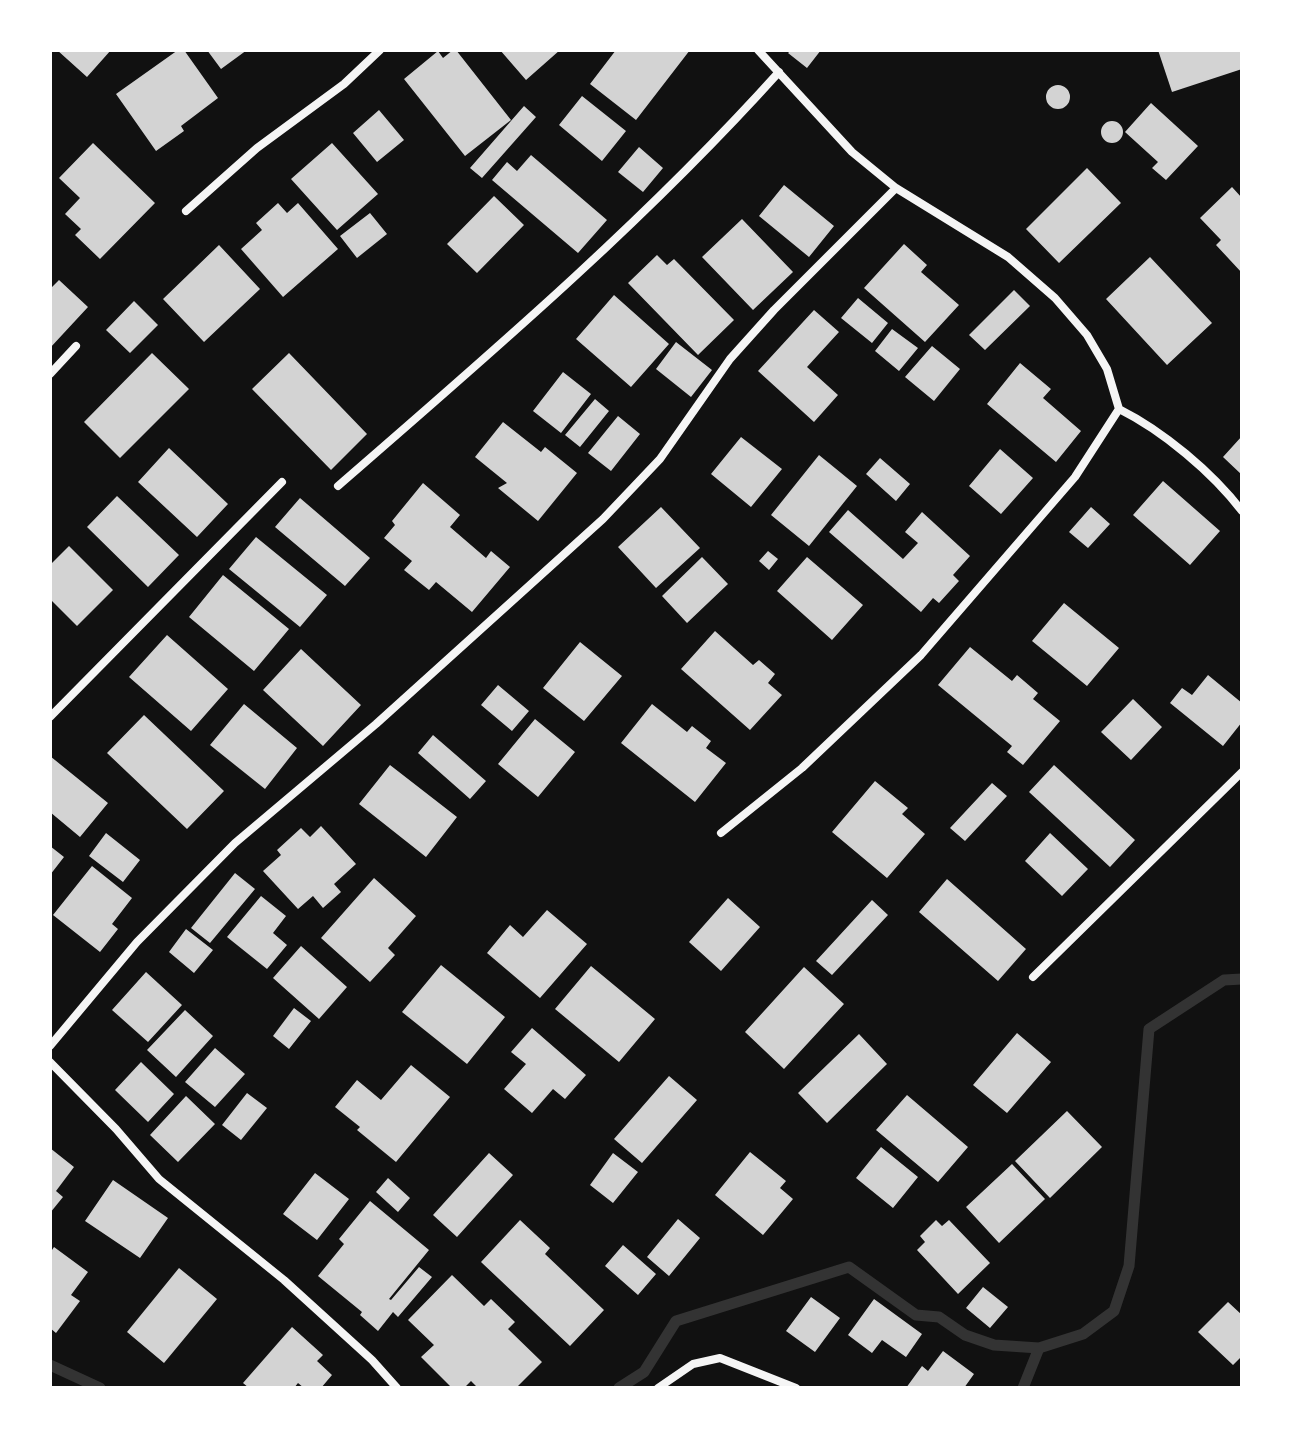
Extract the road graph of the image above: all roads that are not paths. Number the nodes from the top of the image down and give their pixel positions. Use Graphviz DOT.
graph roads {
  1 [pos="380,50"];
  2 [pos="758,50"];
  3 [pos="779,72"];
  4 [pos="896,188"];
  5 [pos="186,211"];
  6 [pos="76,346"];
  7 [pos="50,374"];
  8 [pos="1119,409"];
  9 [pos="282,482"];
  10 [pos="338,486"];
  11 [pos="1242,511"];
  12 [pos="50,717"];
  13 [pos="1242,772"];
  14 [pos="721,833"];
  15 [pos="1033,977"];
  16 [pos="50,1046"];
  17 [pos="50,1062"];
  18 [pos="397,1388"];
  19 [pos="658,1388"];
  20 [pos="796,1388"];
  1 -- 5 [label="street"];
  2 -- 3 [label="street"];
  3 -- 4 [label="street"];
  3 -- 10 [label="street"];
  4 -- 8 [label="street"];
  4 -- 16 [label="street"];
  6 -- 7 [label="street"];
  8 -- 11 [label="street"];
  8 -- 14 [label="street"];
  9 -- 12 [label="street"];
  13 -- 15 [label="street"];
  17 -- 18 [label="street"];
  19 -- 20 [label="street"];
}
